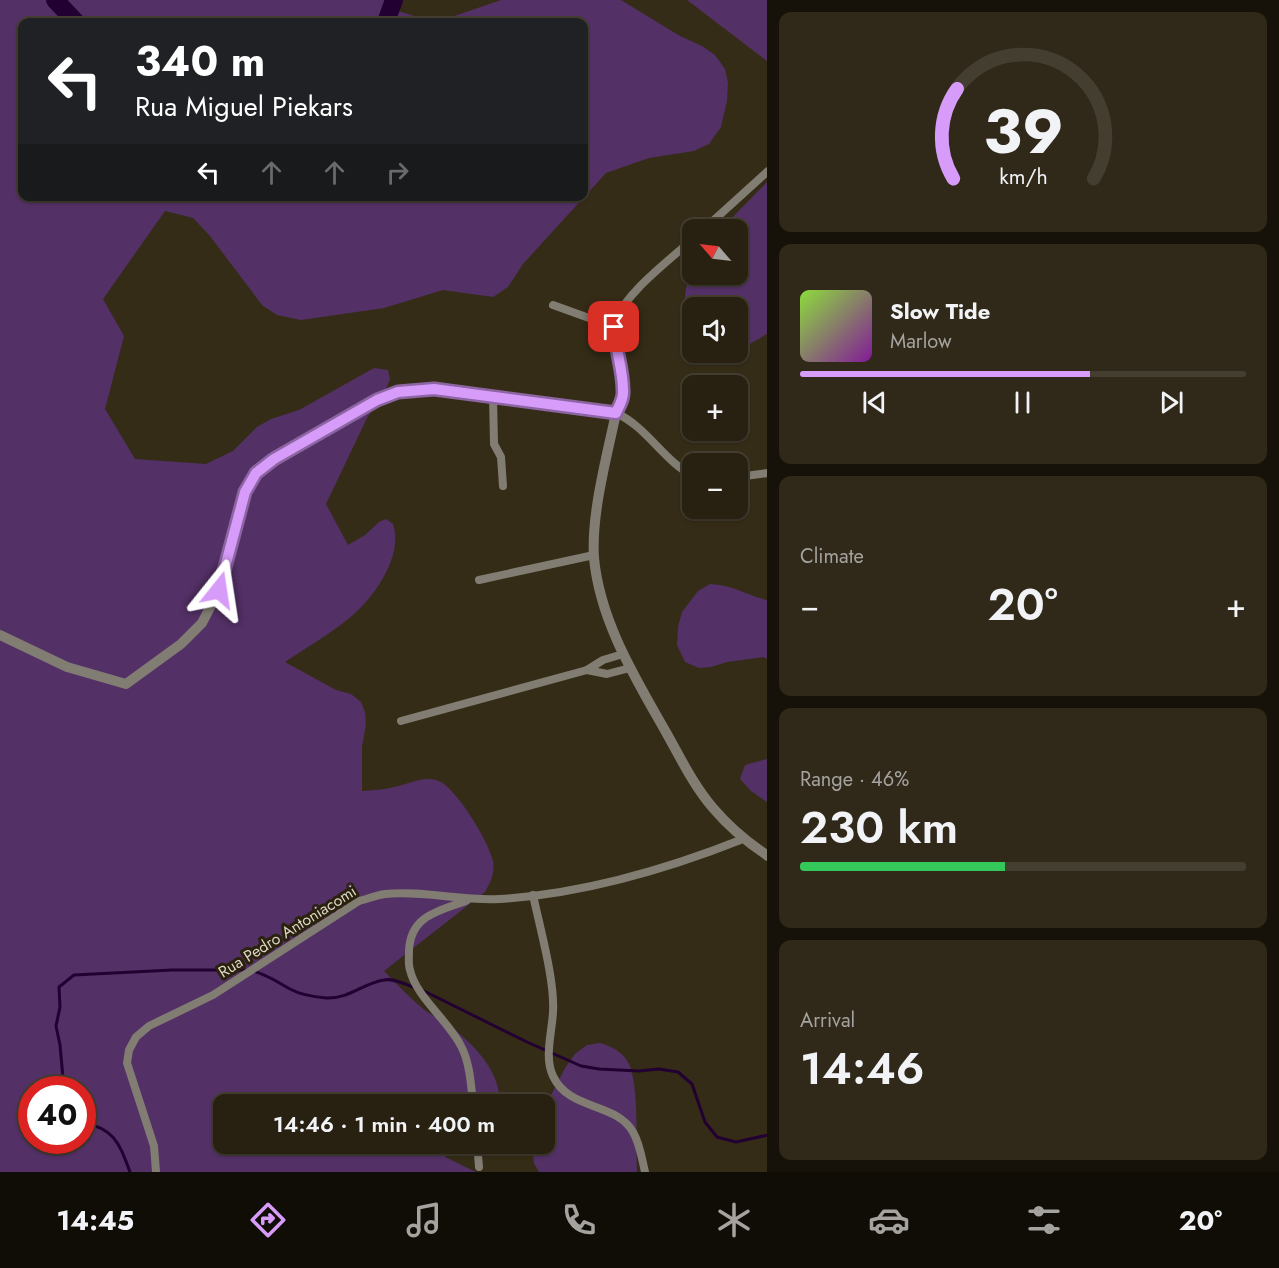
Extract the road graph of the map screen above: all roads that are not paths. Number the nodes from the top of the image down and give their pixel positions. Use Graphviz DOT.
graph roads {
  1 [pos="767,172"];
  2 [pos="715,219"];
  3 [pos="682,249"];
  4 [pos="553,305"];
  5 [pos="614,327"];
  6 [pos="493,396"];
  7 [pos="616,413"];
  8 [pos="682,470"];
  9 [pos="767,473"];
  10 [pos="748,476"];
  11 [pos="503,486"];
  12 [pos="594,555"];
  13 [pos="479,580"];
  14 [pos="0,635"];
  15 [pos="623,654"];
  16 [pos="630,668"];
  17 [pos="587,670"];
  18 [pos="401,721"];
  19 [pos="743,839"];
  20 [pos="767,855"];
  21 [pos="533,895"];
  22 [pos="469,900"];
  23 [pos="472,1094"];
  24 [pos="478,1154"];
  25 [pos="479,1167"];
  26 [pos="156,1172"];
  27 [pos="645,1172"];
  1 -- 2 [label="street"];
  3 -- 5 [label="street"];
  4 -- 5 [label="street"];
  5 -- 7 [label="street"];
  6 -- 7 [label="street"];
  6 -- 11 [label="street"];
  6 -- 14 [label="street"];
  7 -- 8 [label="street"];
  7 -- 12 [label="street"];
  9 -- 10 [label="street"];
  12 -- 13 [label="street"];
  12 -- 15 [label="street"];
  15 -- 16 [label="street"];
  15 -- 17 [label="street"];
  16 -- 17 [label="street"];
  16 -- 19 [label="street"];
  17 -- 18 [label="street"];
  19 -- 20 [label="street"];
  19 -- 21 [label="street, Rua Pedro Antoniacomi"];
  21 -- 22 [label="street, Rua Pedro Antoniacomi"];
  21 -- 27 [label="street"];
  22 -- 23 [label="street"];
  22 -- 26 [label="street, Rua Pedro Antoniacomi"];
  24 -- 25 [label="street"];
}
